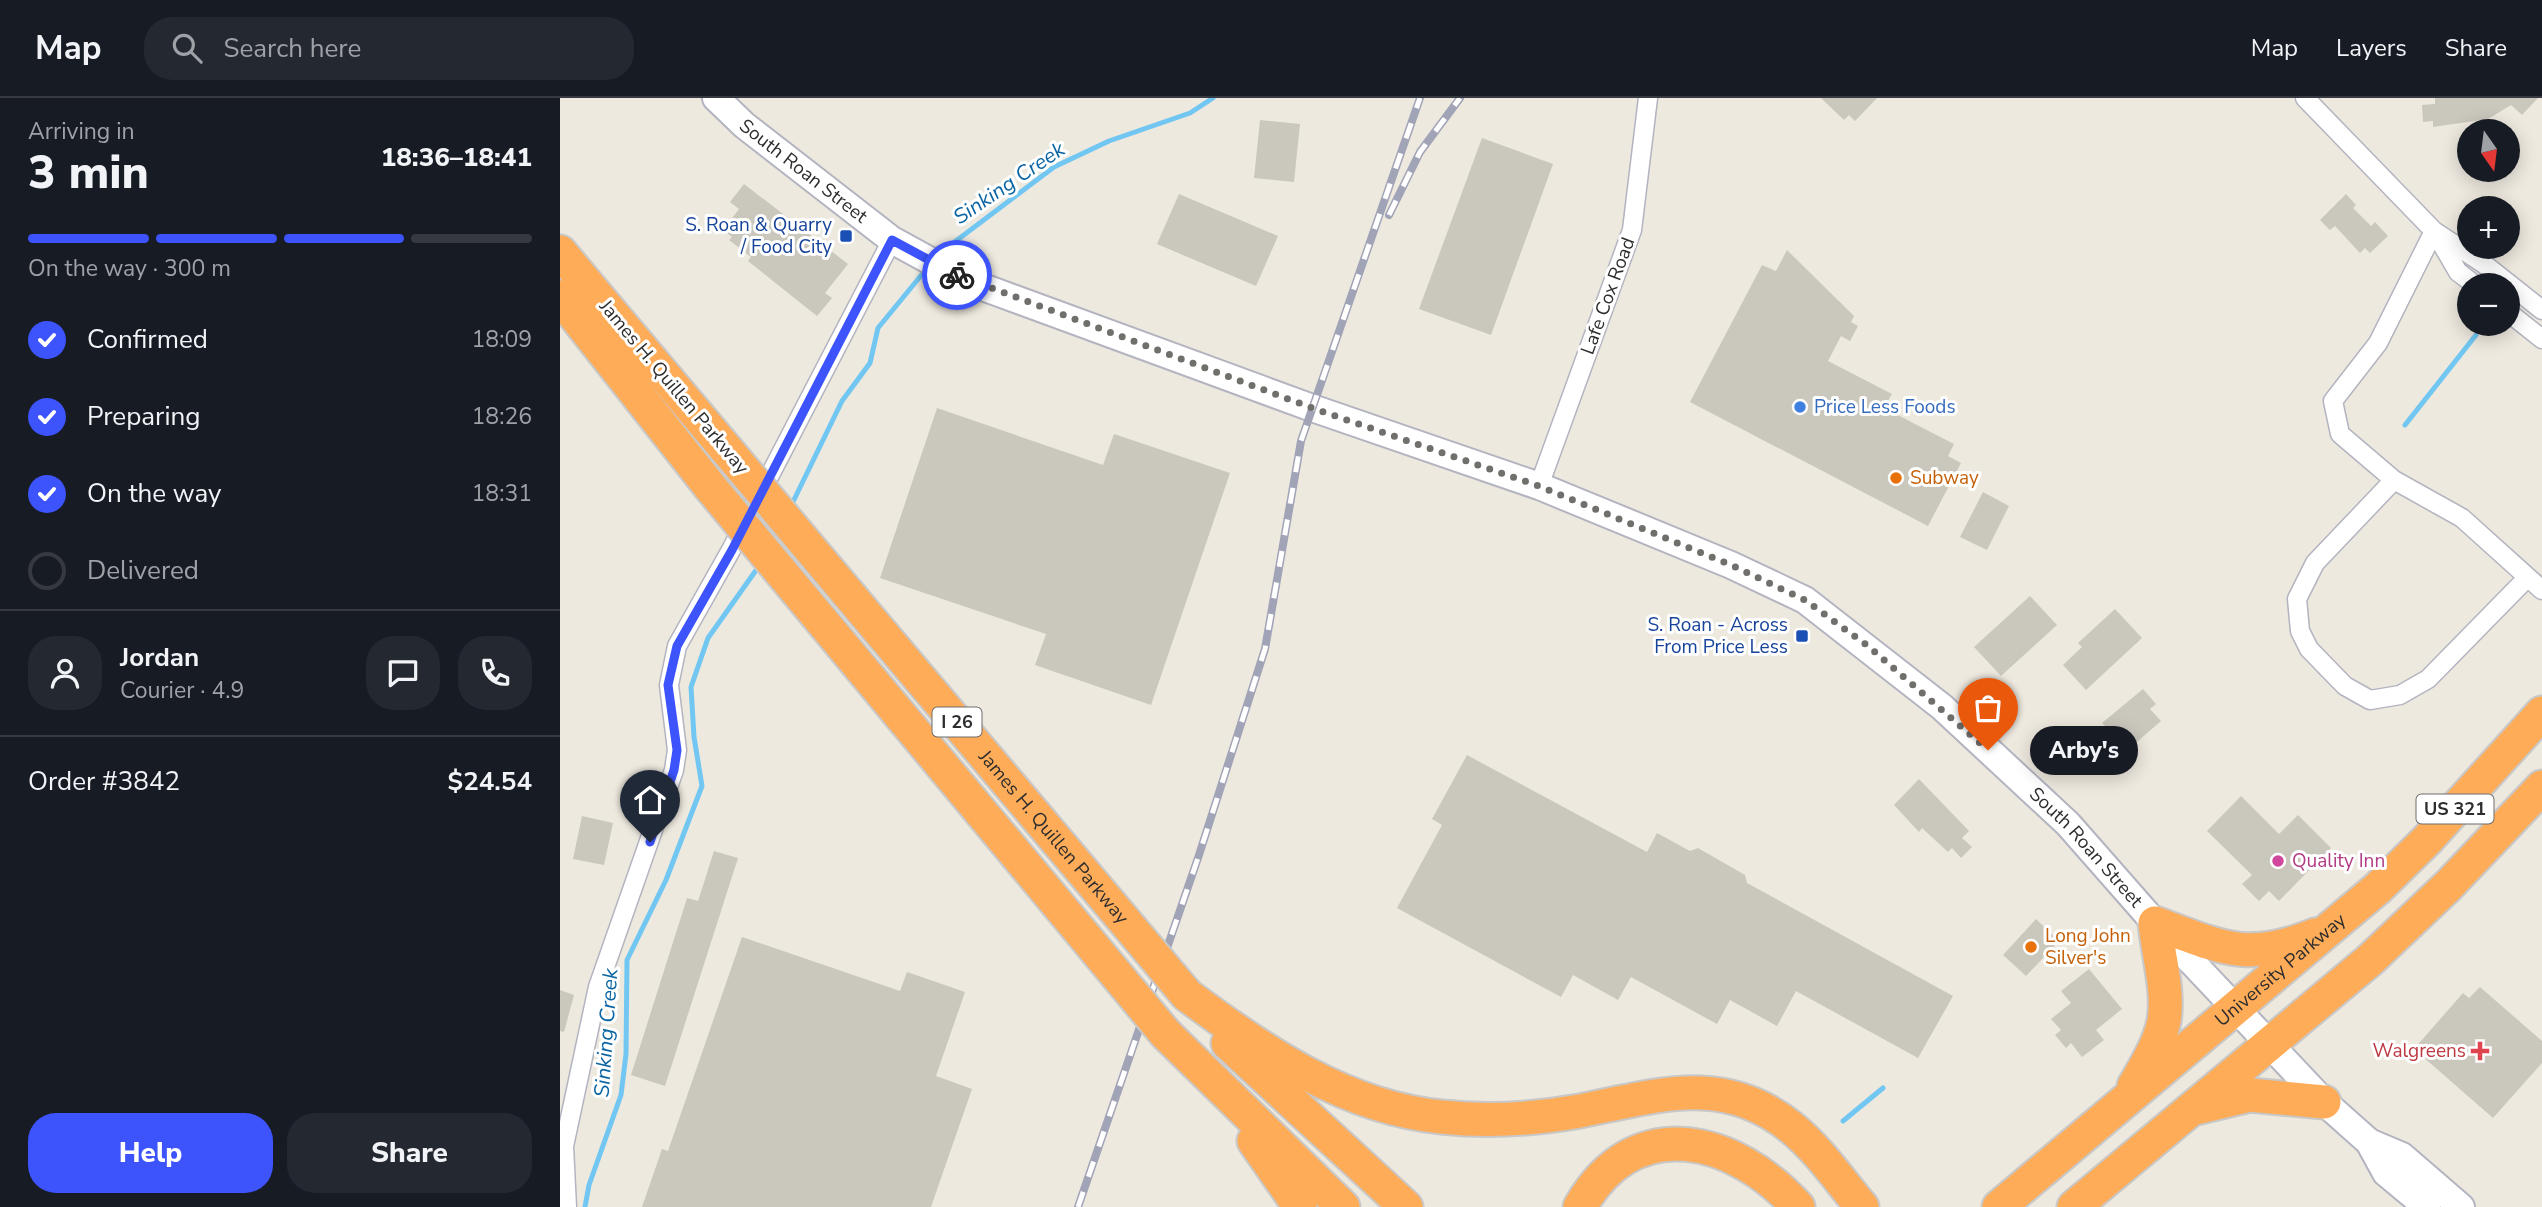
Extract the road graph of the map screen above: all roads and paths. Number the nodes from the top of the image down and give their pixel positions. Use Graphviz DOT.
graph roads {
  1 [pos="716,98"];
  2 [pos="1648,98"];
  3 [pos="2305,98"];
  4 [pos="2434,231"];
  5 [pos="901,246"];
  6 [pos="560,252"];
  7 [pos="2459,273"];
  8 [pos="560,297"];
  9 [pos="2542,310"];
  10 [pos="2520,322"];
  11 [pos="2542,339"];
  12 [pos="2394,480"];
  13 [pos="1539,486"];
  14 [pos="2527,578"];
  15 [pos="2542,590"];
  16 [pos="2542,713"];
  17 [pos="2542,787"];
  18 [pos="2155,923"];
  19 [pos="2335,927"];
  20 [pos="1187,995"];
  21 [pos="2236,1010"];
  22 [pos="2269,1044"];
  23 [pos="1212,1078"];
  24 [pos="2126,1100"];
  25 [pos="2324,1102"];
  26 [pos="2187,1111"];
  27 [pos="2369,1142"];
  28 [pos="2028,1182"];
  29 [pos="1854,1197"];
  30 [pos="1797,1206"];
  31 [pos="567,1207"];
  32 [pos="1300,1207"];
  33 [pos="1343,1207"];
  34 [pos="1406,1207"];
  35 [pos="1580,1207"];
  36 [pos="1879,1207"];
  37 [pos="1975,1207"];
  38 [pos="1999,1207"];
  39 [pos="2074,1207"];
  40 [pos="2427,1207"];
  41 [pos="2461,1207"];
  1 -- 5 [label="main road, South Roan Street"];
  2 -- 13 [label="street, Lafe Cox Road"];
  3 -- 4 [label="street"];
  4 -- 7 [label="street"];
  4 -- 9 [label="street"];
  4 -- 12 [label="street"];
  5 -- 13 [label="main road, South Roan Street"];
  5 -- 31 [label="street"];
  6 -- 20 [label="highway, James H. Quillen Parkway / I 26, bridge"];
  8 -- 23 [label="highway, James H. Quillen Parkway / I 26, bridge"];
  10 -- 11 [label="street"];
  12 -- 14 [label="street"];
  12 -- 14 [label="street"];
  13 -- 18 [label="main road, South Roan Street"];
  14 -- 15 [label="street"];
  16 -- 19 [label="highway, University Parkway / US 321"];
  17 -- 22 [label="highway, US 321"];
  18 -- 19 [label="highway"];
  18 -- 21 [label="main road, South Roan Street"];
  18 -- 24 [label="highway"];
  19 -- 21 [label="highway, University Parkway / US 321"];
  20 -- 29 [label="highway"];
  20 -- 34 [label="highway, James H. Quillen Parkway / I 26"];
  21 -- 22 [label="main road, South Roan Street"];
  21 -- 24 [label="highway, University Parkway / US 321"];
  22 -- 25 [label="main road, South Roan Street"];
  22 -- 26 [label="highway, US 321"];
  23 -- 32 [label="highway"];
  23 -- 33 [label="highway, James H. Quillen Parkway / I 26"];
  24 -- 28 [label="highway, University Parkway / US 321"];
  25 -- 26 [label="highway"];
  25 -- 27 [label="main road, South Roan Street"];
  26 -- 39 [label="highway, US 321"];
  27 -- 40 [label="main road, South Roan Street"];
  27 -- 41 [label="main road, South Roan Street"];
  28 -- 37 [label="highway"];
  28 -- 38 [label="highway, University Parkway / US 321"];
  29 -- 36 [label="highway"];
  30 -- 35 [label="highway"];
}
